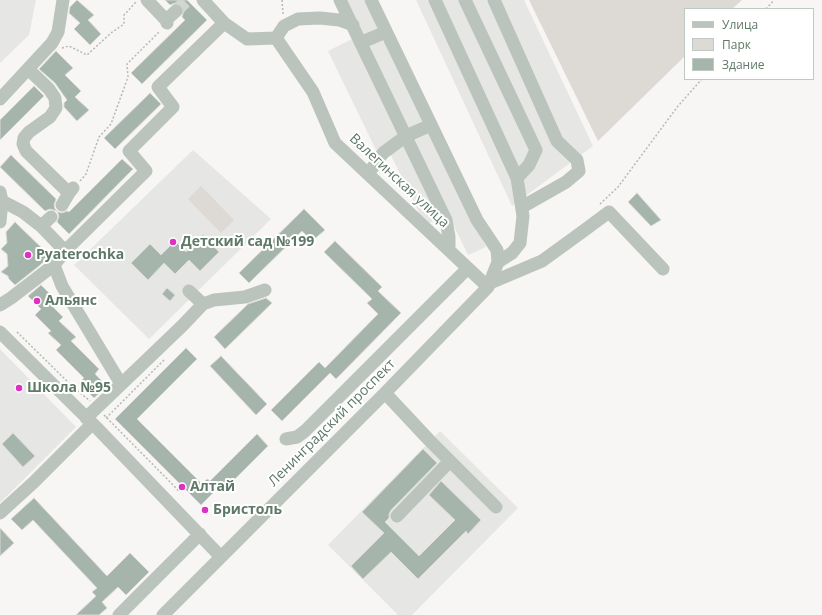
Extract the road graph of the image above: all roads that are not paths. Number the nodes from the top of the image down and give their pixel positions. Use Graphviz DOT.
graph roads {
  1 [pos="63,0"];
  2 [pos="147,0"];
  3 [pos="204,0"];
  4 [pos="340,0"];
  5 [pos="371,0"];
  6 [pos="435,0"];
  7 [pos="464,0"];
  8 [pos="494,0"];
  9 [pos="176,11"];
  10 [pos="224,22"];
  11 [pos="353,26"];
  12 [pos="386,32"];
  13 [pos="276,38"];
  14 [pos="362,42"];
  15 [pos="28,69"];
  16 [pos="0,99"];
  17 [pos="431,125"];
  18 [pos="406,136"];
  19 [pos="368,174"];
  20 [pos="517,178"];
  21 [pos="1,197"];
  22 [pos="62,205"];
  23 [pos="522,206"];
  24 [pos="51,217"];
  25 [pos="0,222"];
  26 [pos="41,226"];
  27 [pos="449,250"];
  28 [pos="66,251"];
  29 [pos="498,262"];
  30 [pos="54,265"];
  31 [pos="468,268"];
  32 [pos="663,269"];
  33 [pos="489,285"];
  34 [pos="265,290"];
  35 [pos="189,291"];
  36 [pos="202,304"];
  37 [pos="0,305"];
  38 [pos="0,332"];
  39 [pos="121,384"];
  40 [pos="385,393"];
  41 [pos="91,423"];
  42 [pos="286,439"];
  43 [pos="450,461"];
  44 [pos="496,507"];
  45 [pos="0,513"];
  46 [pos="397,516"];
  47 [pos="200,534"];
  48 [pos="221,557"];
  49 [pos="119,615"];
  50 [pos="163,615"];
  1 -- 15 [label="street"];
  2 -- 9 [label="street"];
  3 -- 10 [label="street"];
  4 -- 11 [label="street"];
  5 -- 12 [label="street"];
  6 -- 20 [label="street"];
  7 -- 20 [label="street"];
  8 -- 23 [label="street"];
  10 -- 13 [label="street"];
  10 -- 28 [label="street"];
  11 -- 13 [label="street"];
  11 -- 14 [label="street"];
  12 -- 14 [label="street"];
  12 -- 17 [label="street"];
  13 -- 19 [label="street, Валегинская улица"];
  14 -- 18 [label="street"];
  15 -- 16 [label="street"];
  15 -- 22 [label="street"];
  17 -- 18 [label="street"];
  17 -- 29 [label="street"];
  18 -- 19 [label="street"];
  18 -- 27 [label="street"];
  19 -- 27 [label="street, Валегинская улица"];
  20 -- 23 [label="street"];
  21 -- 25 [label="street"];
  21 -- 26 [label="street"];
  23 -- 29 [label="street"];
  24 -- 26 [label="street"];
  26 -- 28 [label="street"];
  27 -- 31 [label="street, Валегинская улица"];
  28 -- 30 [label="street"];
  29 -- 33 [label="street"];
  30 -- 37 [label="street"];
  30 -- 39 [label="street"];
  31 -- 33 [label="street, Валегинская улица"];
  31 -- 42 [label="street"];
  32 -- 33 [label="street"];
  33 -- 40 [label="street, Ленинградский проспект"];
  34 -- 36 [label="street"];
  35 -- 36 [label="street"];
  36 -- 39 [label="street"];
  38 -- 41 [label="street"];
  39 -- 41 [label="street"];
  40 -- 43 [label="street"];
  40 -- 48 [label="street, Ленинградский проспект"];
  41 -- 45 [label="street"];
  41 -- 47 [label="street"];
  43 -- 44 [label="street"];
  43 -- 46 [label="street"];
  47 -- 48 [label="street"];
  47 -- 49 [label="street"];
  48 -- 50 [label="street, Ленинградский проспект"];
}
